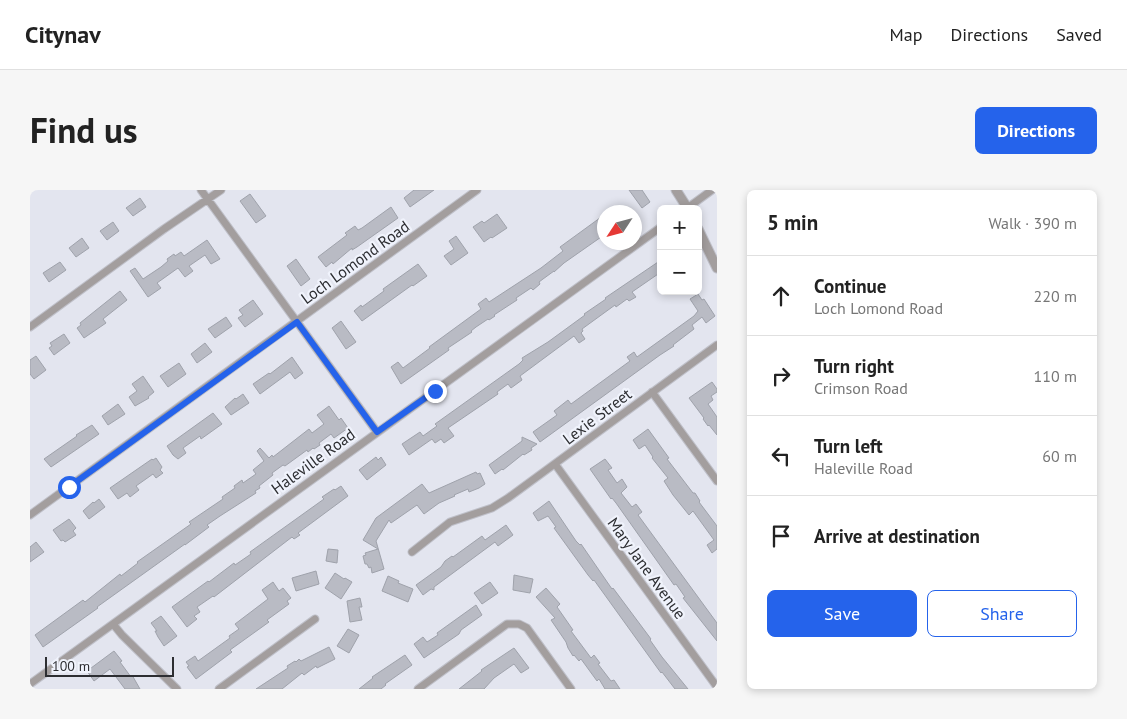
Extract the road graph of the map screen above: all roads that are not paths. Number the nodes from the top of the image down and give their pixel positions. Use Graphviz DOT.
graph roads {
  1 [pos="201,190"];
  2 [pos="221,190"];
  3 [pos="477,190"];
  4 [pos="676,190"];
  5 [pos="712,190"];
  6 [pos="208,200"];
  7 [pos="685,205"];
  8 [pos="691,205"];
  9 [pos="657,230"];
  10 [pos="702,237"];
  11 [pos="717,268"];
  12 [pos="297,322"];
  13 [pos="30,327"];
  14 [pos="717,345"];
  15 [pos="652,392"];
  16 [pos="377,432"];
  17 [pos="555,464"];
  18 [pos="717,481"];
  19 [pos="30,515"];
  20 [pos="412,552"];
  21 [pos="315,618"];
  22 [pos="113,624"];
  23 [pos="30,684"];
  24 [pos="717,687"];
  25 [pos="177,689"];
  26 [pos="219,689"];
  27 [pos="418,689"];
  28 [pos="571,689"];
  1 -- 6 [label="street"];
  2 -- 6 [label="street"];
  3 -- 12 [label="street, Loch Lomond Road"];
  4 -- 7 [label="street"];
  5 -- 8 [label="street"];
  6 -- 12 [label="street"];
  6 -- 13 [label="street"];
  9 -- 16 [label="street, Haleville Road"];
  10 -- 11 [label="street"];
  12 -- 16 [label="street"];
  12 -- 19 [label="street, Loch Lomond Road"];
  14 -- 15 [label="street, Lexie Street"];
  15 -- 17 [label="street, Lexie Street"];
  15 -- 18 [label="street"];
  16 -- 22 [label="street, Haleville Road"];
  17 -- 20 [label="street, Lexie Street"];
  17 -- 24 [label="street, Mary Jane Avenue"];
  21 -- 26 [label="street"];
  22 -- 23 [label="street, Haleville Road"];
  22 -- 25 [label="street"];
  27 -- 28 [label="street"];
}
